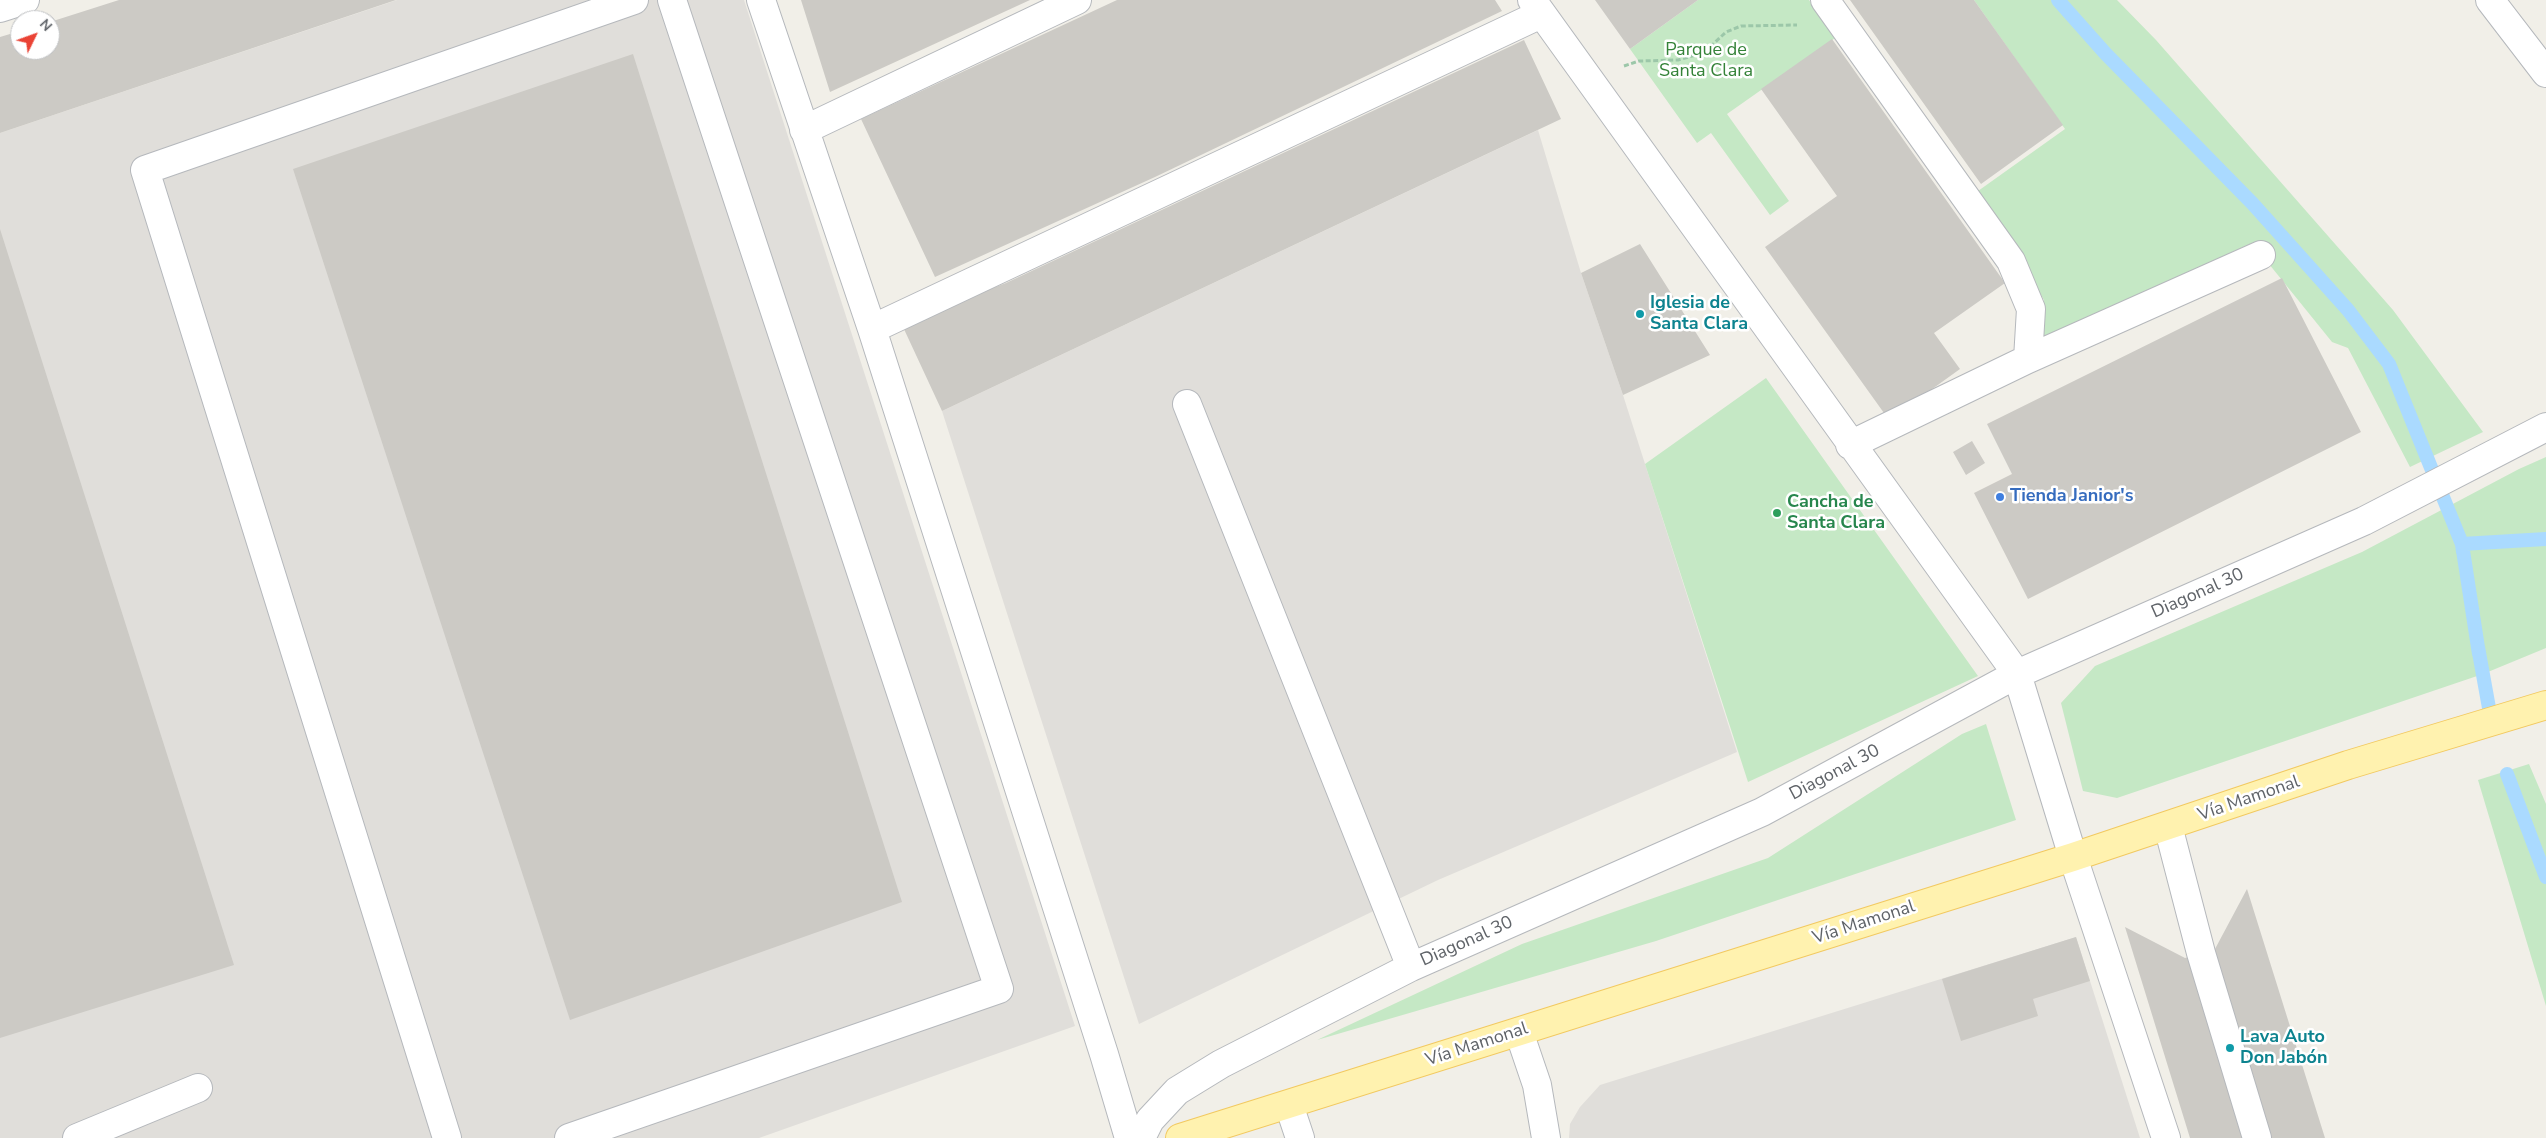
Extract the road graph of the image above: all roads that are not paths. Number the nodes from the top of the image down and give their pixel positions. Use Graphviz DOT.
graph roads {
  1 [pos="24,0"];
  2 [pos="634,0"];
  3 [pos="672,0"];
  4 [pos="761,0"];
  5 [pos="1077,0"];
  6 [pos="2490,0"];
  7 [pos="1828,3"];
  8 [pos="1537,7"];
  9 [pos="0,8"];
  10 [pos="2546,73"];
  11 [pos="804,130"];
  12 [pos="2261,255"];
  13 [pos="872,329"];
  14 [pos="2028,359"];
  15 [pos="1187,404"];
  16 [pos="2546,427"];
  17 [pos="1850,445"];
  18 [pos="2017,674"];
  19 [pos="2546,705"];
  20 [pos="2168,826"];
  21 [pos="2074,857"];
  22 [pos="1411,967"];
  23 [pos="1519,1032"];
  24 [pos="198,1088"];
  25 [pos="1289,1105"];
  26 [pos="77,1138"];
  27 [pos="447,1138"];
  28 [pos="569,1138"];
  29 [pos="1129,1138"];
  30 [pos="1141,1138"];
  31 [pos="1180,1138"];
  32 [pos="1300,1138"];
  33 [pos="1546,1138"];
  34 [pos="2166,1138"];
  35 [pos="2257,1138"];
  1 -- 9 [label="street"];
  2 -- 27 [label="street"];
  3 -- 28 [label="street"];
  4 -- 11 [label="street"];
  5 -- 11 [label="street"];
  6 -- 10 [label="street"];
  7 -- 14 [label="street"];
  8 -- 13 [label="street"];
  8 -- 17 [label="street"];
  11 -- 13 [label="street"];
  12 -- 14 [label="street"];
  13 -- 29 [label="street"];
  14 -- 17 [label="street"];
  15 -- 22 [label="street"];
  16 -- 18 [label="street, Diagonal 30"];
  17 -- 18 [label="street"];
  18 -- 21 [label="street"];
  18 -- 22 [label="street, Diagonal 30"];
  19 -- 20 [label="main road, Vía Mamonal"];
  20 -- 21 [label="main road, Vía Mamonal"];
  20 -- 35 [label="street"];
  21 -- 23 [label="main road, Vía Mamonal"];
  21 -- 34 [label="street"];
  22 -- 30 [label="street, Diagonal 30"];
  23 -- 25 [label="main road, Vía Mamonal"];
  23 -- 33 [label="street"];
  24 -- 26 [label="street"];
  25 -- 31 [label="main road, Vía Mamonal"];
  25 -- 32 [label="street"];
}
